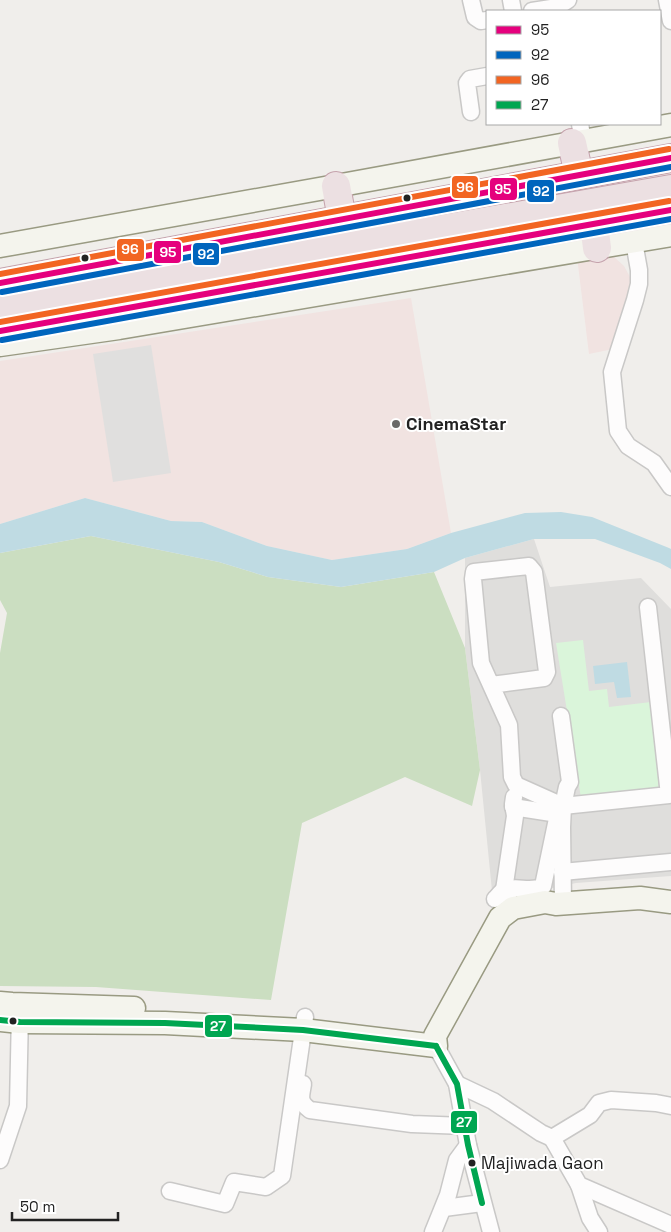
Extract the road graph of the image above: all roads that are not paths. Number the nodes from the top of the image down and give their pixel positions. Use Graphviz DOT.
graph roads {
  1 [pos="471,0"];
  2 [pos="667,0"];
  3 [pos="486,20"];
  4 [pos="671,21"];
  5 [pos="486,76"];
  6 [pos="471,112"];
  7 [pos="671,125"];
  8 [pos="578,136"];
  9 [pos="671,158"];
  10 [pos="578,175"];
  11 [pos="336,186"];
  12 [pos="671,189"];
  13 [pos="671,210"];
  14 [pos="342,219"];
  15 [pos="671,235"];
  16 [pos="596,236"];
  17 [pos="634,242"];
  18 [pos="0,246"];
  19 [pos="416,267"];
  20 [pos="0,283"];
  21 [pos="0,307"];
  22 [pos="0,331"];
  23 [pos="0,344"];
  24 [pos="671,487"];
  25 [pos="648,607"];
  26 [pos="491,684"];
  27 [pos="664,689"];
  28 [pos="561,716"];
  29 [pos="516,785"];
  30 [pos="670,795"];
  31 [pos="563,806"];
  32 [pos="513,807"];
  33 [pos="671,862"];
  34 [pos="560,881"];
  35 [pos="671,889"];
  36 [pos="640,893"];
  37 [pos="504,899"];
  38 [pos="671,902"];
  39 [pos="10,1012"];
  40 [pos="307,1027"];
  41 [pos="435,1041"];
  42 [pos="457,1084"];
  43 [pos="671,1106"];
  44 [pos="464,1126"];
  45 [pos="552,1138"];
  46 [pos="468,1145"];
  47 [pos="0,1160"];
  48 [pos="579,1185"];
  49 [pos="170,1191"];
  50 [pos="482,1203"];
  51 [pos="444,1208"];
  52 [pos="671,1225"];
  53 [pos="434,1232"];
  54 [pos="491,1232"];
  55 [pos="599,1232"];
  1 -- 3 [label="street"];
  2 -- 4 [label="street"];
  5 -- 6 [label="street"];
  7 -- 8 [label="street"];
  8 -- 10 [label="highway"];
  8 -- 11 [label="street"];
  9 -- 10 [label="highway"];
  10 -- 14 [label="highway"];
  11 -- 14 [label="highway"];
  11 -- 18 [label="street"];
  12 -- 21 [label="highway"];
  13 -- 16 [label="highway"];
  14 -- 20 [label="highway"];
  15 -- 17 [label="street"];
  16 -- 17 [label="street"];
  16 -- 19 [label="highway"];
  17 -- 24 [label="street"];
  19 -- 22 [label="highway"];
  19 -- 23 [label="street"];
  25 -- 27 [label="street"];
  26 -- 26 [label="street"];
  26 -- 29 [label="street"];
  27 -- 30 [label="street"];
  28 -- 31 [label="street"];
  29 -- 31 [label="street"];
  29 -- 32 [label="street"];
  30 -- 31 [label="street"];
  31 -- 34 [label="street"];
  32 -- 34 [label="street"];
  32 -- 37 [label="street"];
  33 -- 34 [label="street"];
  34 -- 36 [label="street"];
  34 -- 37 [label="street"];
  34 -- 37 [label="street"];
  35 -- 36 [label="street"];
  36 -- 38 [label="street"];
  37 -- 41 [label="street"];
  39 -- 40 [label="street"];
  39 -- 47 [label="street"];
  40 -- 41 [label="street"];
  40 -- 44 [label="street"];
  40 -- 49 [label="street"];
  41 -- 42 [label="street"];
  42 -- 44 [label="street"];
  42 -- 45 [label="street"];
  43 -- 45 [label="street"];
  44 -- 46 [label="street"];
  45 -- 48 [label="street"];
  46 -- 50 [label="street"];
  46 -- 51 [label="street"];
  48 -- 52 [label="street"];
  48 -- 55 [label="street"];
  50 -- 51 [label="street"];
  50 -- 54 [label="street"];
  51 -- 53 [label="street"];
}
